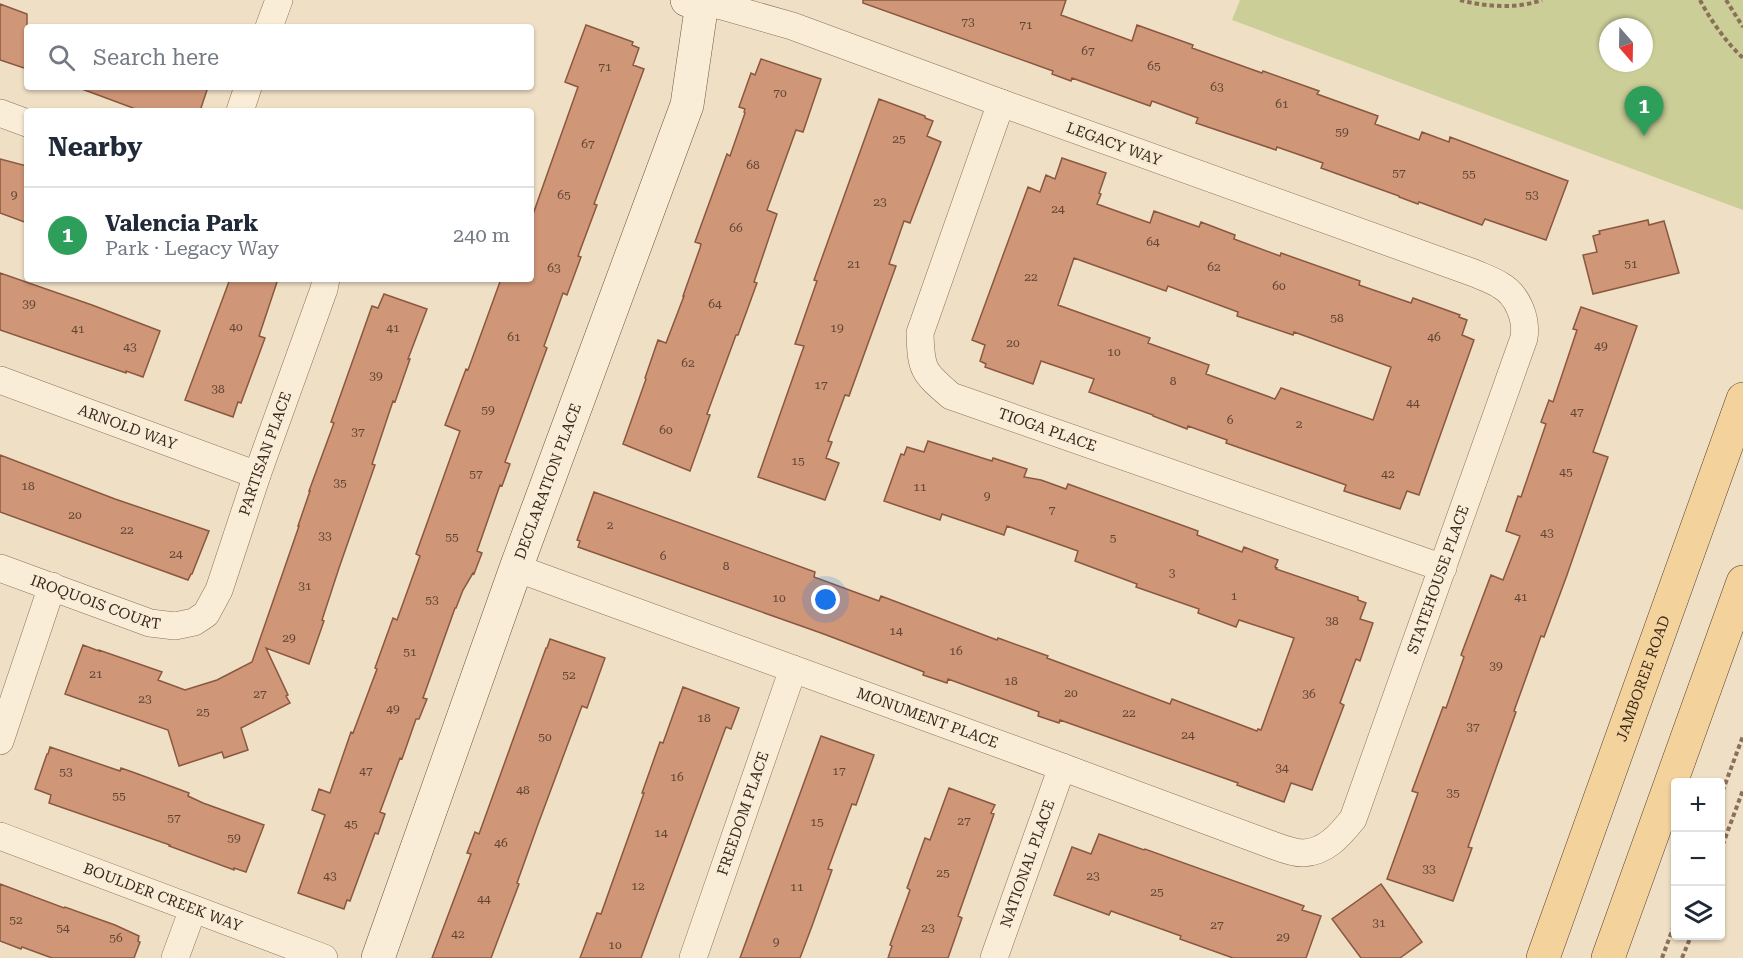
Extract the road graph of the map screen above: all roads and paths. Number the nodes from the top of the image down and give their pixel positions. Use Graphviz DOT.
graph roads {
  1 [pos="279,0"];
  2 [pos="1460,0"];
  3 [pos="1542,0"];
  4 [pos="1700,0"];
  5 [pos="1726,0"];
  6 [pos="694,1"];
  7 [pos="1513,3"];
  8 [pos="270,24"];
  9 [pos="1743,27"];
  10 [pos="1743,58"];
  11 [pos="247,90"];
  12 [pos="1001,104"];
  13 [pos="241,108"];
  14 [pos="0,113"];
  15 [pos="24,122"];
  16 [pos="325,282"];
  17 [pos="1523,317"];
  18 [pos="0,380"];
  19 [pos="1743,399"];
  20 [pos="257,475"];
  21 [pos="0,568"];
  22 [pos="516,568"];
  23 [pos="1443,568"];
  24 [pos="1743,582"];
  25 [pos="52,586"];
  26 [pos="194,622"];
  27 [pos="793,669"];
  28 [pos="1743,736"];
  29 [pos="0,741"];
  30 [pos="1062,767"];
  31 [pos="1725,785"];
  32 [pos="1743,790"];
  33 [pos="0,836"];
  34 [pos="1338,838"];
  35 [pos="1725,839"];
  36 [pos="193,909"];
  37 [pos="1671,934"];
  38 [pos="1689,940"];
  39 [pos="175,958"];
  40 [pos="324,958"];
  41 [pos="378,958"];
  42 [pos="693,958"];
  43 [pos="994,958"];
  44 [pos="1543,958"];
  45 [pos="1608,958"];
  46 [pos="1662,958"];
  47 [pos="1682,958"];
  1 -- 8 [label="street"];
  2 -- 7 [label="path"];
  3 -- 7 [label="path"];
  4 -- 10 [label="path"];
  5 -- 9 [label="path"];
  6 -- 12 [label="street, LEGACY WAY"];
  6 -- 22 [label="street, DECLARATION PLACE"];
  11 -- 13 [label="street"];
  12 -- 17 [label="street, LEGACY WAY"];
  12 -- 23 [label="street, TIOGA PLACE"];
  14 -- 15 [label="street"];
  16 -- 20 [label="street, PARTISAN PLACE"];
  17 -- 23 [label="street, STATEHOUSE PLACE"];
  18 -- 20 [label="street, ARNOLD WAY"];
  19 -- 44 [label="main road, JAMBOREE ROAD"];
  20 -- 26 [label="street, PARTISAN PLACE"];
  21 -- 25 [label="street, IROQUOIS COURT"];
  22 -- 27 [label="street, MONUMENT PLACE"];
  22 -- 41 [label="street, DECLARATION PLACE"];
  23 -- 34 [label="street, STATEHOUSE PLACE"];
  24 -- 45 [label="main road"];
  25 -- 26 [label="street, IROQUOIS COURT"];
  25 -- 29 [label="street"];
  27 -- 30 [label="street, MONUMENT PLACE"];
  27 -- 42 [label="street, FREEDOM PLACE"];
  28 -- 31 [label="path"];
  30 -- 34 [label="street, MONUMENT PLACE"];
  30 -- 43 [label="street, NATIONAL PLACE"];
  32 -- 35 [label="path"];
  33 -- 36 [label="street, BOULDER CREEK WAY"];
  36 -- 39 [label="street"];
  36 -- 40 [label="street, BOULDER CREEK WAY"];
  37 -- 46 [label="path"];
  38 -- 47 [label="path"];
}
